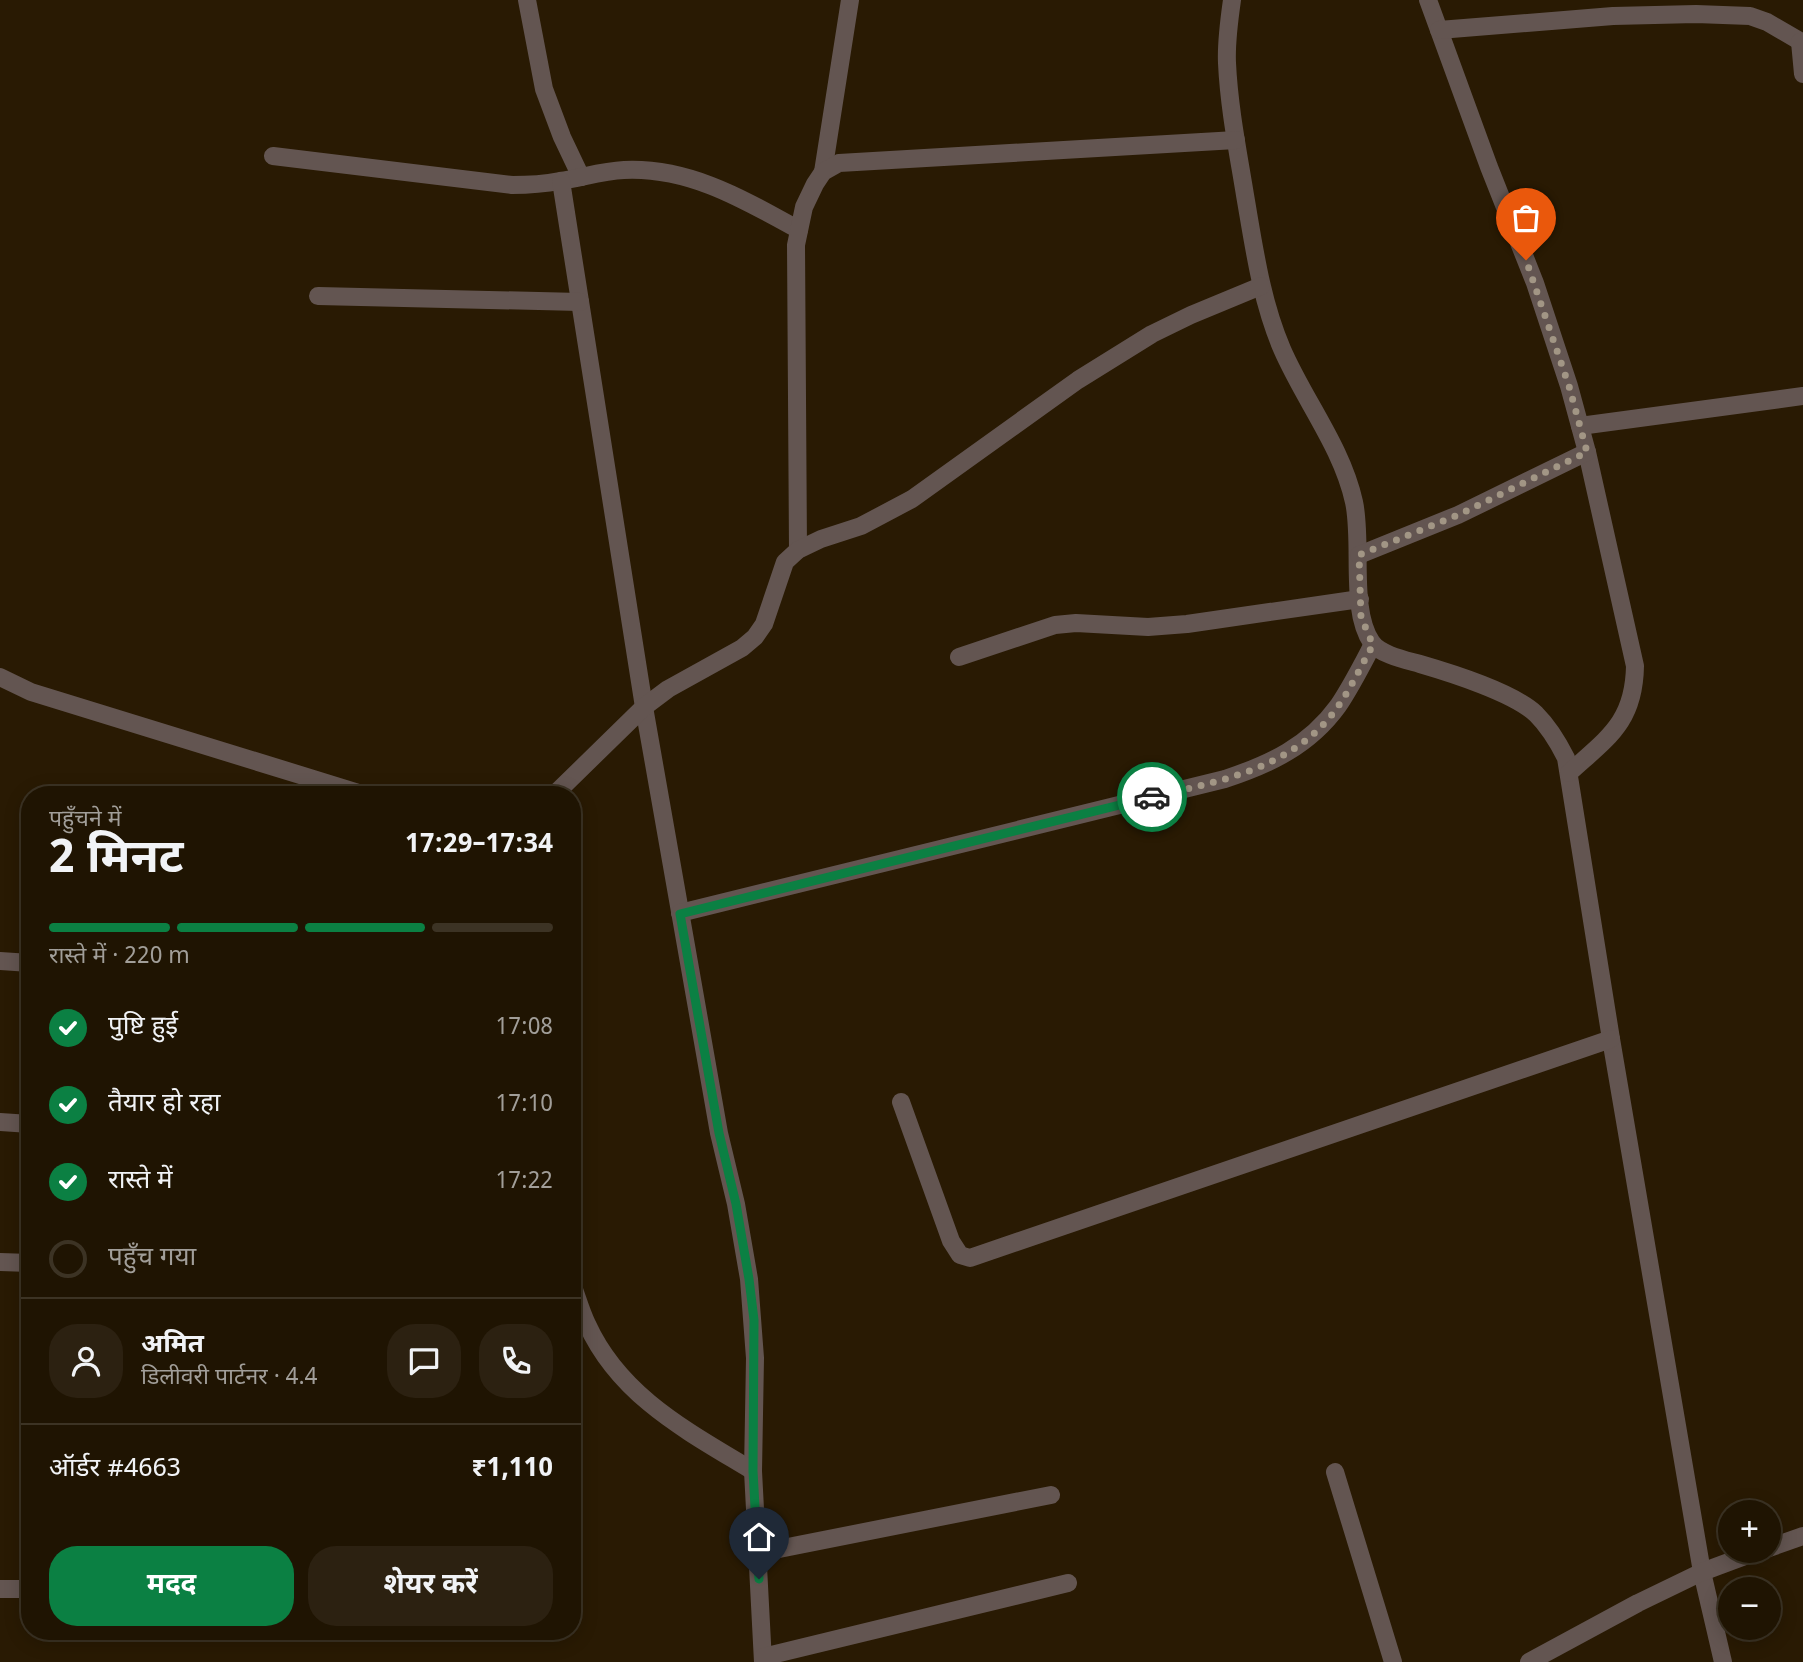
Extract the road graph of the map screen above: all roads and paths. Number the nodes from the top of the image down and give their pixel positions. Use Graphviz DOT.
graph roads {
  1 [pos="527,0"];
  2 [pos="850,0"];
  3 [pos="1232,0"];
  4 [pos="1428,0"];
  5 [pos="1439,30"];
  6 [pos="1801,43"];
  7 [pos="1803,74"];
  8 [pos="1236,140"];
  9 [pos="273,156"];
  10 [pos="823,172"];
  11 [pos="581,177"];
  12 [pos="561,181"];
  13 [pos="799,230"];
  14 [pos="1261,286"];
  15 [pos="318,296"];
  16 [pos="580,302"];
  17 [pos="1803,396"];
  18 [pos="1580,426"];
  19 [pos="1587,452"];
  20 [pos="797,550"];
  21 [pos="1359,555"];
  22 [pos="1360,599"];
  23 [pos="1373,645"];
  24 [pos="959,657"];
  25 [pos="0,677"];
  26 [pos="644,707"];
  27 [pos="1569,773"];
  28 [pos="336,786"];
  29 [pos="563,786"];
  30 [pos="680,914"];
  31 [pos="0,961"];
  32 [pos="21,962"];
  33 [pos="1611,1039"];
  34 [pos="901,1102"];
  35 [pos="0,1122"];
  36 [pos="21,1123"];
  37 [pos="0,1262"];
  38 [pos="21,1263"];
  39 [pos="581,1309"];
  40 [pos="753,1471"];
  41 [pos="1335,1472"];
  42 [pos="1051,1495"];
  43 [pos="1803,1536"];
  44 [pos="1781,1544"];
  45 [pos="758,1553"];
  46 [pos="1726,1563"];
  47 [pos="1702,1572"];
  48 [pos="1068,1583"];
  49 [pos="0,1589"];
  50 [pos="21,1589"];
  51 [pos="763,1659"];
  52 [pos="1393,1662"];
  53 [pos="1529,1662"];
  54 [pos="1723,1662"];
  1 -- 11 [label="street"];
  2 -- 10 [label="street"];
  3 -- 8 [label="street"];
  4 -- 5 [label="street"];
  5 -- 6 [label="street"];
  5 -- 18 [label="street"];
  6 -- 7 [label="street"];
  8 -- 10 [label="street"];
  8 -- 14 [label="street"];
  9 -- 12 [label="street"];
  10 -- 13 [label="street"];
  11 -- 12 [label="street"];
  11 -- 13 [label="street"];
  12 -- 16 [label="street"];
  13 -- 20 [label="street"];
  14 -- 20 [label="street"];
  14 -- 21 [label="street"];
  15 -- 16 [label="street"];
  16 -- 26 [label="street"];
  17 -- 18 [label="street"];
  18 -- 19 [label="street"];
  19 -- 21 [label="street"];
  19 -- 27 [label="street"];
  20 -- 26 [label="street"];
  21 -- 22 [label="street"];
  22 -- 23 [label="street"];
  22 -- 24 [label="street"];
  23 -- 27 [label="street"];
  23 -- 30 [label="street"];
  25 -- 28 [label="street"];
  26 -- 29 [label="street"];
  26 -- 30 [label="street"];
  27 -- 33 [label="street"];
  30 -- 40 [label="street"];
  31 -- 32 [label="street"];
  33 -- 34 [label="street"];
  33 -- 47 [label="street"];
  35 -- 36 [label="street"];
  37 -- 38 [label="street"];
  39 -- 40 [label="street"];
  40 -- 45 [label="street"];
  41 -- 52 [label="street"];
  42 -- 45 [label="street"];
  43 -- 44 [label="street"];
  45 -- 51 [label="street"];
  46 -- 47 [label="street"];
  47 -- 53 [label="street"];
  47 -- 54 [label="street"];
  48 -- 51 [label="street"];
  49 -- 50 [label="street"];
}
